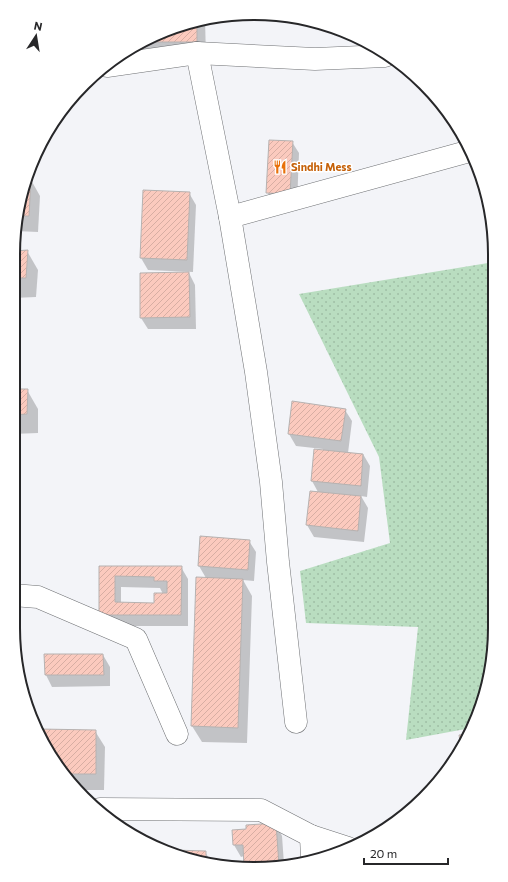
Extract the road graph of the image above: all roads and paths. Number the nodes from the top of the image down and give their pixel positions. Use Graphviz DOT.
graph roads {
  1 [pos="197,53"];
  2 [pos="380,56"];
  3 [pos="116,65"];
  4 [pos="465,152"];
  5 [pos="230,217"];
  6 [pos="20,595"];
  7 [pos="296,722"];
  8 [pos="177,734"];
  9 [pos="106,809"];
  10 [pos="310,836"];
  11 [pos="340,846"];
  12 [pos="312,855"];
  1 -- 2 [label="street"];
  1 -- 3 [label="street"];
  1 -- 5 [label="street"];
  4 -- 5 [label="street"];
  5 -- 7 [label="street"];
  6 -- 8 [label="street"];
  9 -- 10 [label="street"];
  10 -- 11 [label="street"];
  10 -- 12 [label="street"];
}
